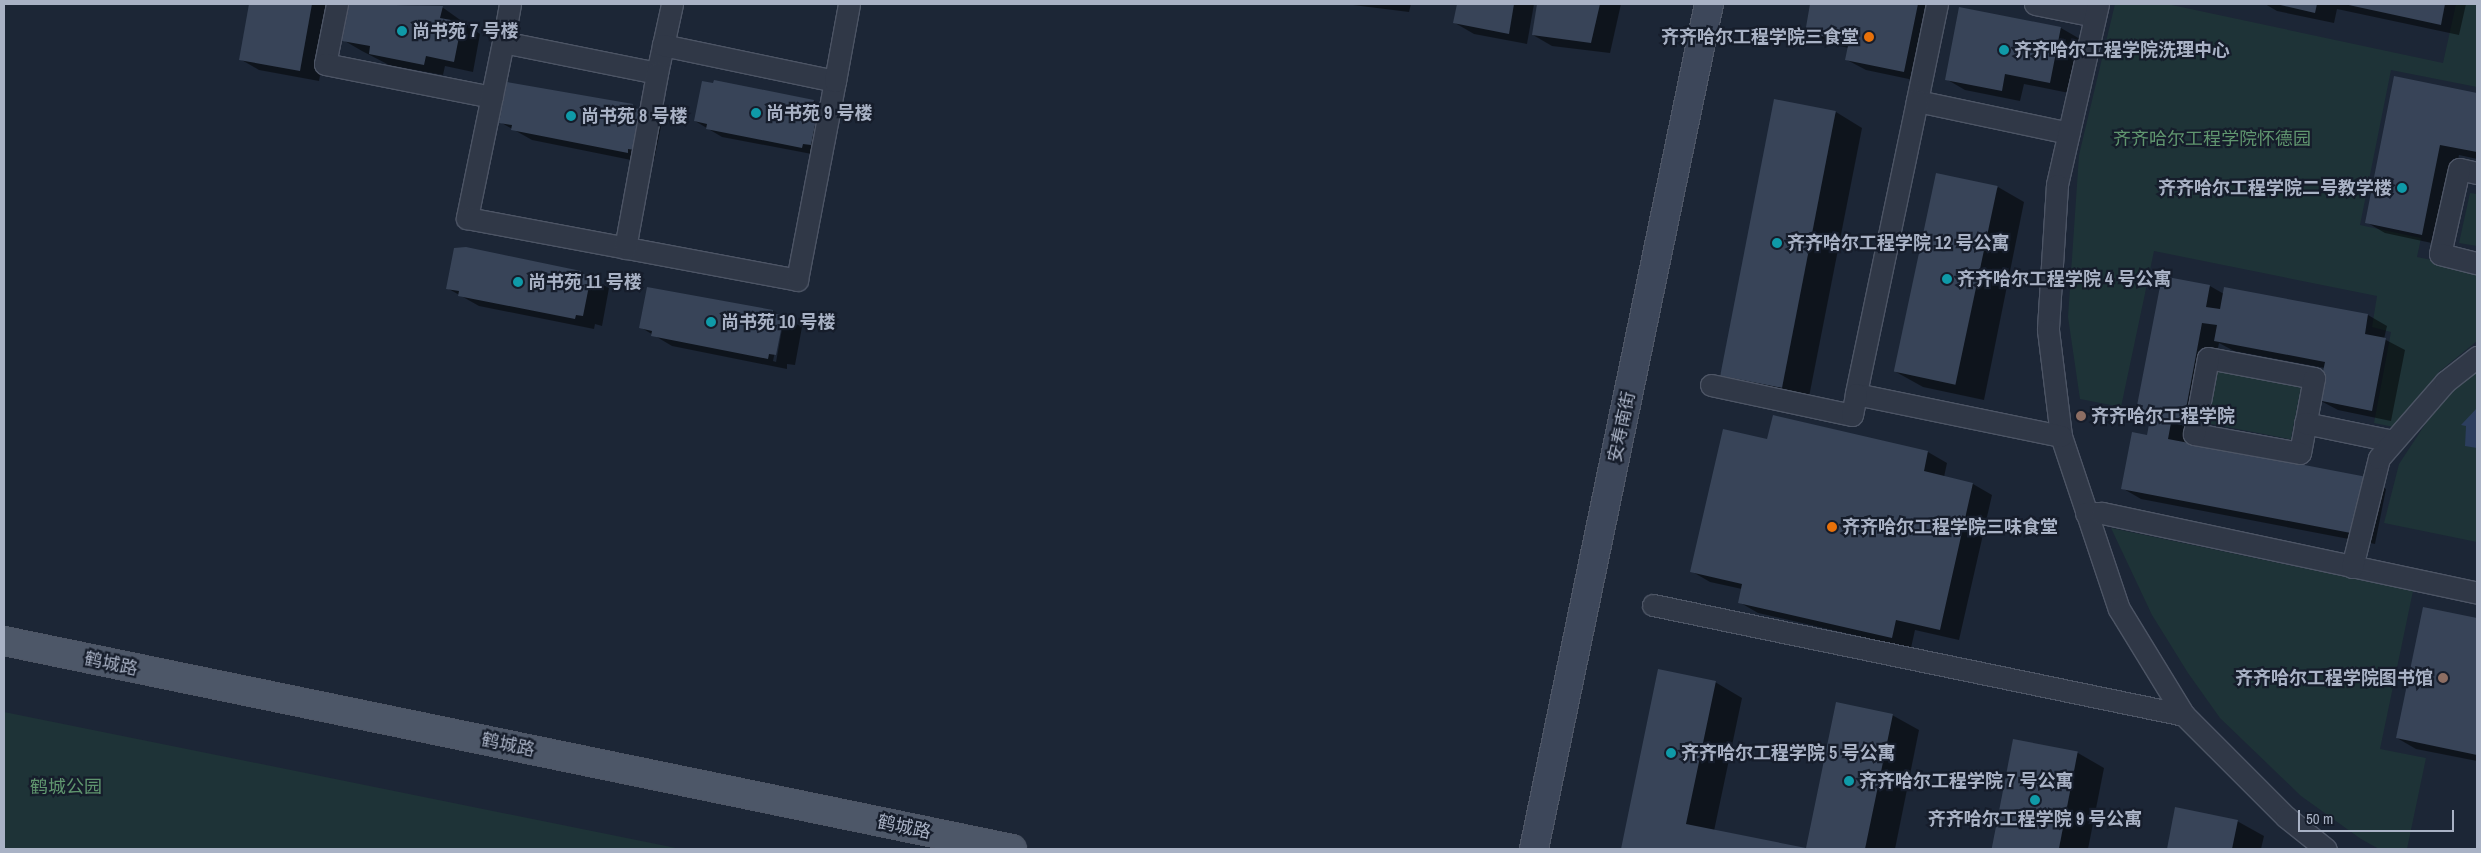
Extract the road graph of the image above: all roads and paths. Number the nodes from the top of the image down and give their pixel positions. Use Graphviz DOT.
graph roads {
  1 [pos="337,4"];
  2 [pos="510,4"];
  3 [pos="672,4"];
  4 [pos="850,4"];
  5 [pos="1709,4"];
  6 [pos="1937,4"];
  7 [pos="2035,4"];
  8 [pos="2096,10"];
  9 [pos="502,42"];
  10 [pos="663,45"];
  11 [pos="657,73"];
  12 [pos="835,81"];
  13 [pos="492,97"];
  14 [pos="1917,102"];
  15 [pos="2069,133"];
  16 [pos="2477,173"];
  17 [pos="625,248"];
  18 [pos="2477,263"];
  19 [pos="2477,357"];
  20 [pos="1711,385"];
  21 [pos="1856,394"];
  22 [pos="2305,423"];
  23 [pos="2061,436"];
  24 [pos="2394,441"];
  25 [pos="2086,513"];
  26 [pos="2352,566"];
  27 [pos="2477,593"];
  28 [pos="1653,605"];
  29 [pos="4,641"];
  30 [pos="2184,715"];
  31 [pos="1012,849"];
  32 [pos="1534,849"];
  33 [pos="2326,849"];
  1 -- 13 [label="street"];
  2 -- 9 [label="street"];
  3 -- 10 [label="street"];
  4 -- 12 [label="street"];
  5 -- 32 [label="street, 安寿南街"];
  6 -- 14 [label="street"];
  7 -- 8 [label="street"];
  8 -- 15 [label="street"];
  9 -- 11 [label="street"];
  9 -- 13 [label="street"];
  10 -- 11 [label="street"];
  10 -- 12 [label="street"];
  11 -- 17 [label="street"];
  12 -- 17 [label="street"];
  13 -- 17 [label="street"];
  14 -- 15 [label="street"];
  14 -- 21 [label="street"];
  15 -- 23 [label="street"];
  16 -- 18 [label="street"];
  19 -- 24 [label="street"];
  20 -- 21 [label="street"];
  21 -- 23 [label="street"];
  22 -- 22 [label="street"];
  22 -- 24 [label="street"];
  23 -- 25 [label="street"];
  24 -- 26 [label="street"];
  25 -- 26 [label="street"];
  25 -- 30 [label="street"];
  26 -- 27 [label="street"];
  28 -- 30 [label="street"];
  29 -- 31 [label="main road, 鹤城路"];
  30 -- 33 [label="street"];
}
